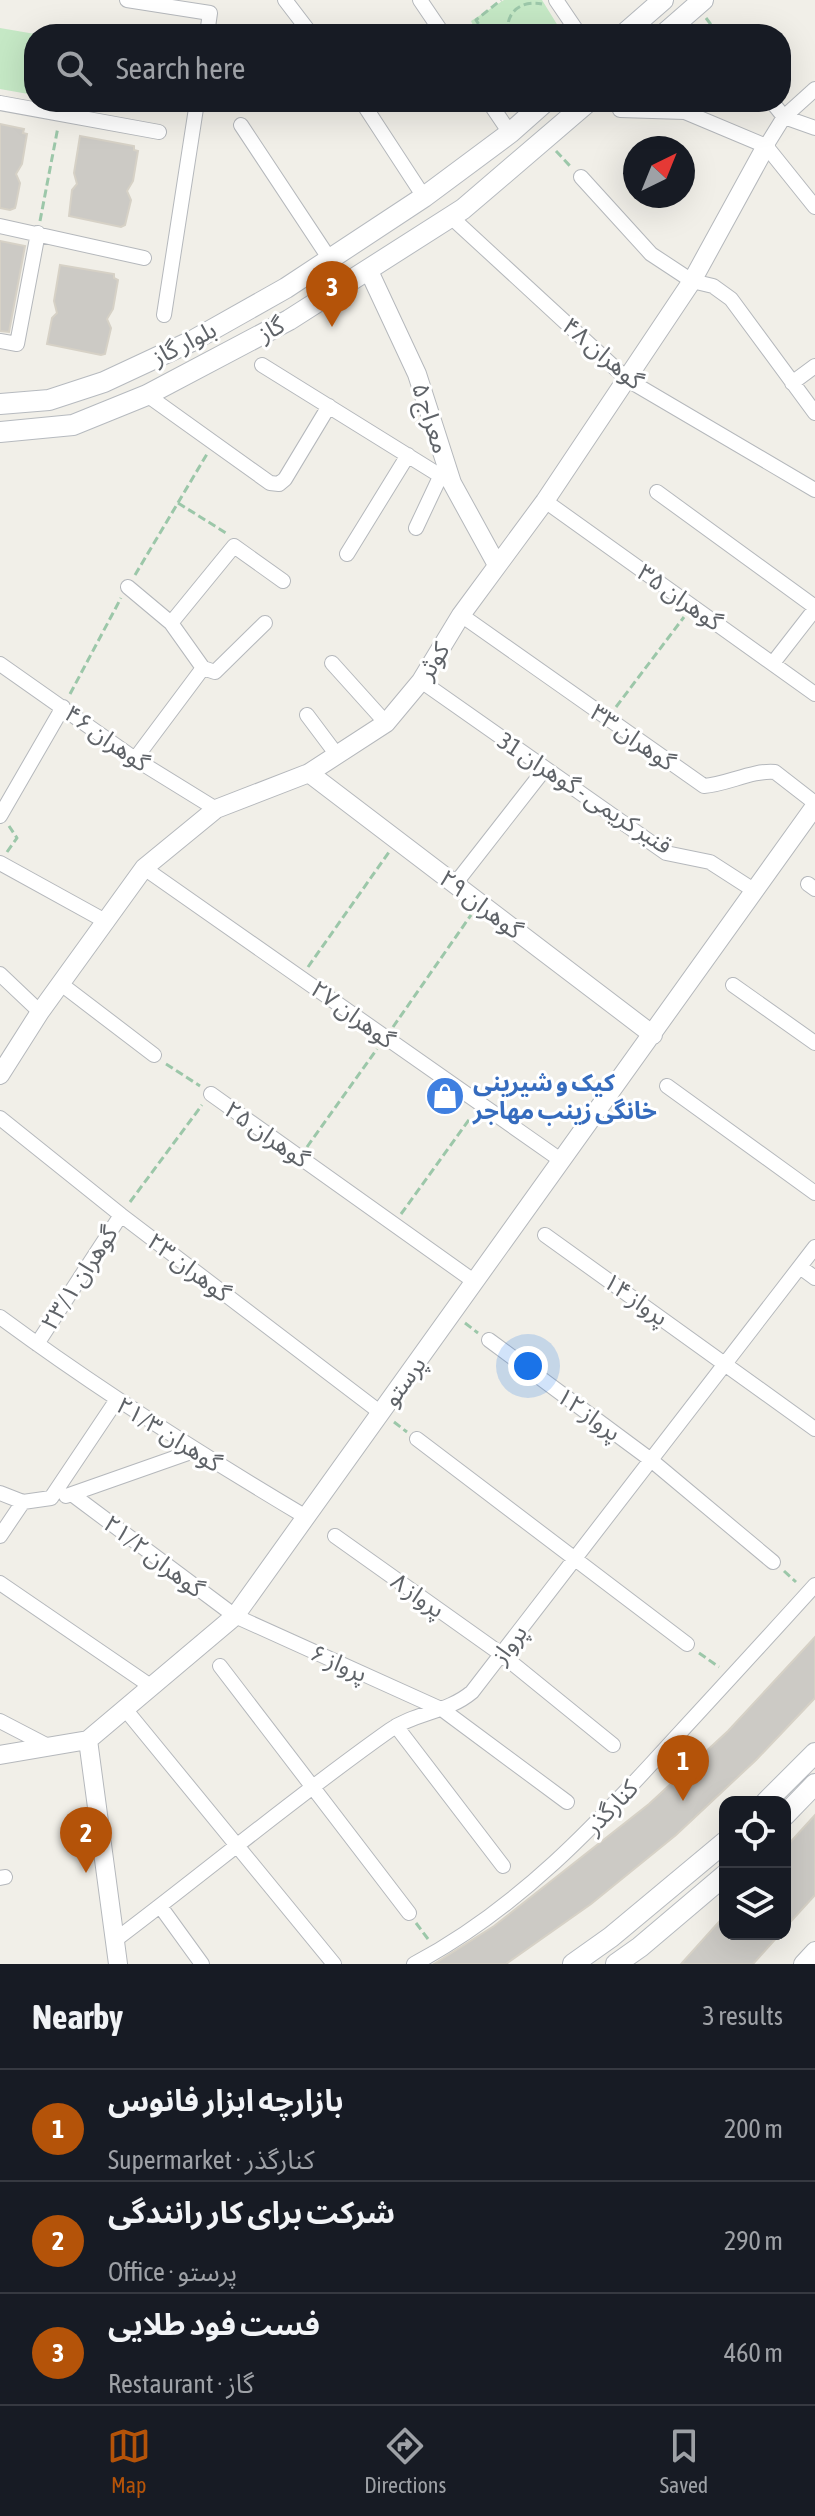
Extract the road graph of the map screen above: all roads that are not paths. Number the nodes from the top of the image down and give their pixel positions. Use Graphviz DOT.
graph roads {
  1 [pos="127,0"];
  2 [pos="285,0"];
  3 [pos="420,0"];
  4 [pos="663,0"];
  5 [pos="703,0"];
  6 [pos="553,4"];
  7 [pos="212,7"];
  8 [pos="303,24"];
  9 [pos="436,24"];
  10 [pos="570,24"];
  11 [pos="635,24"];
  12 [pos="675,24"];
  13 [pos="815,89"];
  14 [pos="0,103"];
  15 [pos="24,107"];
  16 [pos="791,111"];
  17 [pos="49,112"];
  18 [pos="195,112"];
  19 [pos="369,112"];
  20 [pos="496,112"];
  21 [pos="534,112"];
  22 [pos="577,112"];
  23 [pos="685,112"];
  24 [pos="780,112"];
  25 [pos="790,112"];
  26 [pos="784,117"];
  27 [pos="241,125"];
  28 [pos="815,128"];
  29 [pos="159,132"];
  30 [pos="510,133"];
  31 [pos="766,146"];
  32 [pos="581,177"];
  33 [pos="424,197"];
  34 [pos="815,207"];
  35 [pos="451,217"];
  36 [pos="0,226"];
  37 [pos="38,233"];
  38 [pos="144,258"];
  39 [pos="329,258"];
  40 [pos="368,269"];
  41 [pos="692,281"];
  42 [pos="164,315"];
  43 [pos="0,341"];
  44 [pos="262,365"];
  45 [pos="815,366"];
  46 [pos="628,380"];
  47 [pos="792,383"];
  48 [pos="147,395"];
  49 [pos="0,404"];
  50 [pos="329,406"];
  51 [pos="815,413"];
  52 [pos="0,432"];
  53 [pos="408,455"];
  54 [pos="446,480"];
  55 [pos="815,490"];
  56 [pos="657,492"];
  57 [pos="545,501"];
  58 [pos="416,528"];
  59 [pos="347,554"];
  60 [pos="497,565"];
  61 [pos="283,581"];
  62 [pos="128,587"];
  63 [pos="815,608"];
  64 [pos="461,615"];
  65 [pos="171,623"];
  66 [pos="265,623"];
  67 [pos="332,663"];
  68 [pos="773,663"];
  69 [pos="0,664"];
  70 [pos="203,668"];
  71 [pos="421,681"];
  72 [pos="815,694"];
  73 [pos="63,707"];
  74 [pos="307,715"];
  75 [pos="386,723"];
  76 [pos="337,755"];
  77 [pos="135,759"];
  78 [pos="544,770"];
  79 [pos="309,773"];
  80 [pos="815,804"];
  81 [pos="216,809"];
  82 [pos="1,816"];
  83 [pos="0,862"];
  84 [pos="144,868"];
  85 [pos="455,884"];
  86 [pos="755,891"];
  87 [pos="107,922"];
  88 [pos="0,974"];
  89 [pos="61,984"];
  90 [pos="733,985"];
  91 [pos="40,1012"];
  92 [pos="653,1035"];
  93 [pos="815,1043"];
  94 [pos="154,1055"];
  95 [pos="0,1075"];
  96 [pos="667,1086"];
  97 [pos="211,1094"];
  98 [pos="0,1118"];
  99 [pos="562,1161"];
  100 [pos="815,1193"];
  101 [pos="121,1215"];
  102 [pos="545,1235"];
  103 [pos="815,1247"];
  104 [pos="800,1267"];
  105 [pos="815,1278"];
  106 [pos="475,1282"];
  107 [pos="0,1317"];
  108 [pos="489,1340"];
  109 [pos="37,1344"];
  110 [pos="726,1363"];
  111 [pos="116,1401"];
  112 [pos="381,1413"];
  113 [pos="815,1429"];
  114 [pos="417,1439"];
  115 [pos="194,1451"];
  116 [pos="651,1460"];
  117 [pos="0,1493"];
  118 [pos="73,1495"];
  119 [pos="51,1498"];
  120 [pos="23,1502"];
  121 [pos="306,1517"];
  122 [pos="0,1536"];
  123 [pos="335,1536"];
  124 [pos="573,1560"];
  125 [pos="773,1562"];
  126 [pos="0,1583"];
  127 [pos="812,1588"];
  128 [pos="235,1616"];
  129 [pos="687,1644"];
  130 [pos="501,1654"];
  131 [pos="220,1666"];
  132 [pos="152,1687"];
  133 [pos="125,1709"];
  134 [pos="443,1710"];
  135 [pos="0,1721"];
  136 [pos="396,1726"];
  137 [pos="88,1740"];
  138 [pos="613,1745"];
  139 [pos="50,1747"];
  140 [pos="815,1753"];
  141 [pos="0,1755"];
  142 [pos="815,1784"];
  143 [pos="312,1785"];
  144 [pos="772,1796"];
  145 [pos="567,1802"];
  146 [pos="791,1809"];
  147 [pos="238,1844"];
  148 [pos="719,1847"];
  149 [pos="503,1866"];
  150 [pos="719,1880"];
  151 [pos="160,1906"];
  152 [pos="409,1913"];
  153 [pos="114,1941"];
  154 [pos="815,1951"];
  155 [pos="118,1964"];
  156 [pos="202,1964"];
  157 [pos="334,1964"];
  158 [pos="414,1964"];
  159 [pos="573,1964"];
  160 [pos="616,1964"];
  161 [pos="803,1964"];
  1 -- 7 [label="street"];
  2 -- 8 [label="street"];
  3 -- 9 [label="street"];
  4 -- 11 [label="main road"];
  5 -- 12 [label="main road"];
  6 -- 10 [label="street"];
  13 -- 16 [label="street"];
  14 -- 15 [label="street"];
  17 -- 29 [label="street"];
  18 -- 42 [label="street"];
  19 -- 33 [label="street"];
  20 -- 30 [label="street"];
  21 -- 30 [label="main road, بلوار گاز"];
  22 -- 35 [label="main road, گاز"];
  23 -- 31 [label="street"];
  24 -- 26 [label="street"];
  25 -- 26 [label="street"];
  26 -- 28 [label="street"];
  26 -- 31 [label="street"];
  27 -- 39 [label="street"];
  30 -- 33 [label="main road, بلوار گاز"];
  31 -- 34 [label="street"];
  31 -- 41 [label="street, کوثر"];
  32 -- 41 [label="street"];
  33 -- 39 [label="main road, بلوار گاز"];
  35 -- 40 [label="main road, گاز"];
  35 -- 46 [label="street, گوهران ۴۸"];
  36 -- 37 [label="street"];
  37 -- 38 [label="street"];
  37 -- 43 [label="street"];
  39 -- 49 [label="main road, بلوار گاز"];
  40 -- 48 [label="main road, گاز"];
  40 -- 54 [label="street, معراج ۵"];
  41 -- 46 [label="street, کوثر"];
  41 -- 47 [label="street"];
  44 -- 50 [label="street"];
  45 -- 47 [label="street"];
  46 -- 55 [label="street, گوهران ۴۸"];
  46 -- 57 [label="street, کوثر"];
  47 -- 51 [label="street"];
  48 -- 50 [label="street"];
  48 -- 52 [label="main road, گاز"];
  50 -- 53 [label="street"];
  53 -- 54 [label="street"];
  53 -- 59 [label="street"];
  54 -- 58 [label="street"];
  54 -- 60 [label="street, معراج ۵"];
  56 -- 63 [label="street"];
  57 -- 60 [label="street, کوثر"];
  57 -- 68 [label="street, گوهران ۳۵"];
  60 -- 64 [label="street, کوثر"];
  61 -- 65 [label="street"];
  62 -- 65 [label="street"];
  63 -- 68 [label="street"];
  64 -- 71 [label="street, کوثر"];
  64 -- 80 [label="street, گوهران ۳۳"];
  65 -- 70 [label="street"];
  66 -- 70 [label="street"];
  67 -- 75 [label="street"];
  68 -- 72 [label="street, گوهران ۳۵"];
  69 -- 73 [label="street, گوهران ۴۶"];
  70 -- 77 [label="street"];
  71 -- 75 [label="street, کوثر"];
  71 -- 78 [label="street, قنبر کریمی - گوهران 31"];
  73 -- 77 [label="street, گوهران ۴۶"];
  73 -- 82 [label="street"];
  74 -- 76 [label="street"];
  75 -- 76 [label="street, کوثر"];
  76 -- 79 [label="street, کوثر"];
  77 -- 81 [label="street, گوهران ۴۶"];
  78 -- 85 [label="street"];
  78 -- 86 [label="street, قنبر کریمی - گوهران 31"];
  79 -- 81 [label="street, کوثر"];
  79 -- 85 [label="street, گوهران ۲۹"];
  80 -- 86 [label="street, پرستو"];
  81 -- 84 [label="street, کوثر"];
  83 -- 87 [label="street"];
  84 -- 87 [label="street, کوثر"];
  84 -- 99 [label="street, گوهران ۲۷"];
  85 -- 92 [label="street, گوهران ۲۹"];
  86 -- 92 [label="street, پرستو"];
  87 -- 89 [label="street, کوثر"];
  88 -- 91 [label="street"];
  89 -- 91 [label="street, کوثر"];
  89 -- 94 [label="street"];
  90 -- 93 [label="street"];
  91 -- 95 [label="street, کوثر"];
  92 -- 99 [label="street, پرستو"];
  96 -- 100 [label="street"];
  97 -- 106 [label="street, گوهران ۲۵"];
  98 -- 101 [label="street, گوهران ۲۳"];
  99 -- 106 [label="street, پرستو"];
  101 -- 109 [label="street, گوهران ۲۳/۱"];
  101 -- 112 [label="street, گوهران ۲۳"];
  102 -- 110 [label="street, پرواز ۱۴"];
  103 -- 104 [label="street, پرواز"];
  104 -- 105 [label="street"];
  104 -- 110 [label="street, پرواز"];
  106 -- 112 [label="street, پرستو"];
  107 -- 109 [label="street, گوهران ۲۳/۱"];
  108 -- 116 [label="street, پرواز ۱۲"];
  109 -- 111 [label="street, گوهران ۲۱/۳"];
  110 -- 113 [label="street, پرواز ۱۴"];
  110 -- 116 [label="street, پرواز"];
  111 -- 115 [label="street, گوهران ۲۱/۳"];
  111 -- 119 [label="street"];
  112 -- 121 [label="street, پرستو"];
  114 -- 124 [label="street"];
  115 -- 118 [label="street"];
  115 -- 121 [label="street, گوهران ۲۱/۳"];
  116 -- 124 [label="street, پرواز"];
  116 -- 125 [label="street, پرواز ۱۲"];
  117 -- 120 [label="street"];
  118 -- 119 [label="street"];
  118 -- 128 [label="street, گوهران ۲۱/۲"];
  119 -- 120 [label="street"];
  120 -- 122 [label="street"];
  121 -- 128 [label="street, پرستو"];
  123 -- 130 [label="street, پرواز ۸"];
  124 -- 129 [label="street"];
  124 -- 130 [label="street, پرواز"];
  126 -- 132 [label="street"];
  127 -- 158 [label="street, کنارگذر"];
  128 -- 132 [label="street, پرستو"];
  128 -- 134 [label="street, پرواز ۶"];
  130 -- 134 [label="street, پرواز"];
  130 -- 138 [label="street, پرواز ۸"];
  131 -- 143 [label="street"];
  132 -- 133 [label="street, پرستو"];
  133 -- 137 [label="street, پرستو"];
  133 -- 147 [label="street"];
  134 -- 136 [label="street, پرواز"];
  134 -- 145 [label="street, پرواز ۶"];
  135 -- 139 [label="street"];
  136 -- 143 [label="street, پرواز"];
  136 -- 149 [label="street"];
  137 -- 139 [label="street"];
  137 -- 153 [label="street"];
  139 -- 141 [label="street"];
  140 -- 144 [label="main road"];
  142 -- 146 [label="main road"];
  143 -- 147 [label="street, پرواز"];
  143 -- 152 [label="street"];
  147 -- 151 [label="street, پرواز"];
  147 -- 157 [label="street"];
  148 -- 159 [label="main road"];
  150 -- 160 [label="main road"];
  151 -- 153 [label="street, پرواز"];
  151 -- 156 [label="street"];
  153 -- 155 [label="street"];
  154 -- 161 [label="street"];
}
